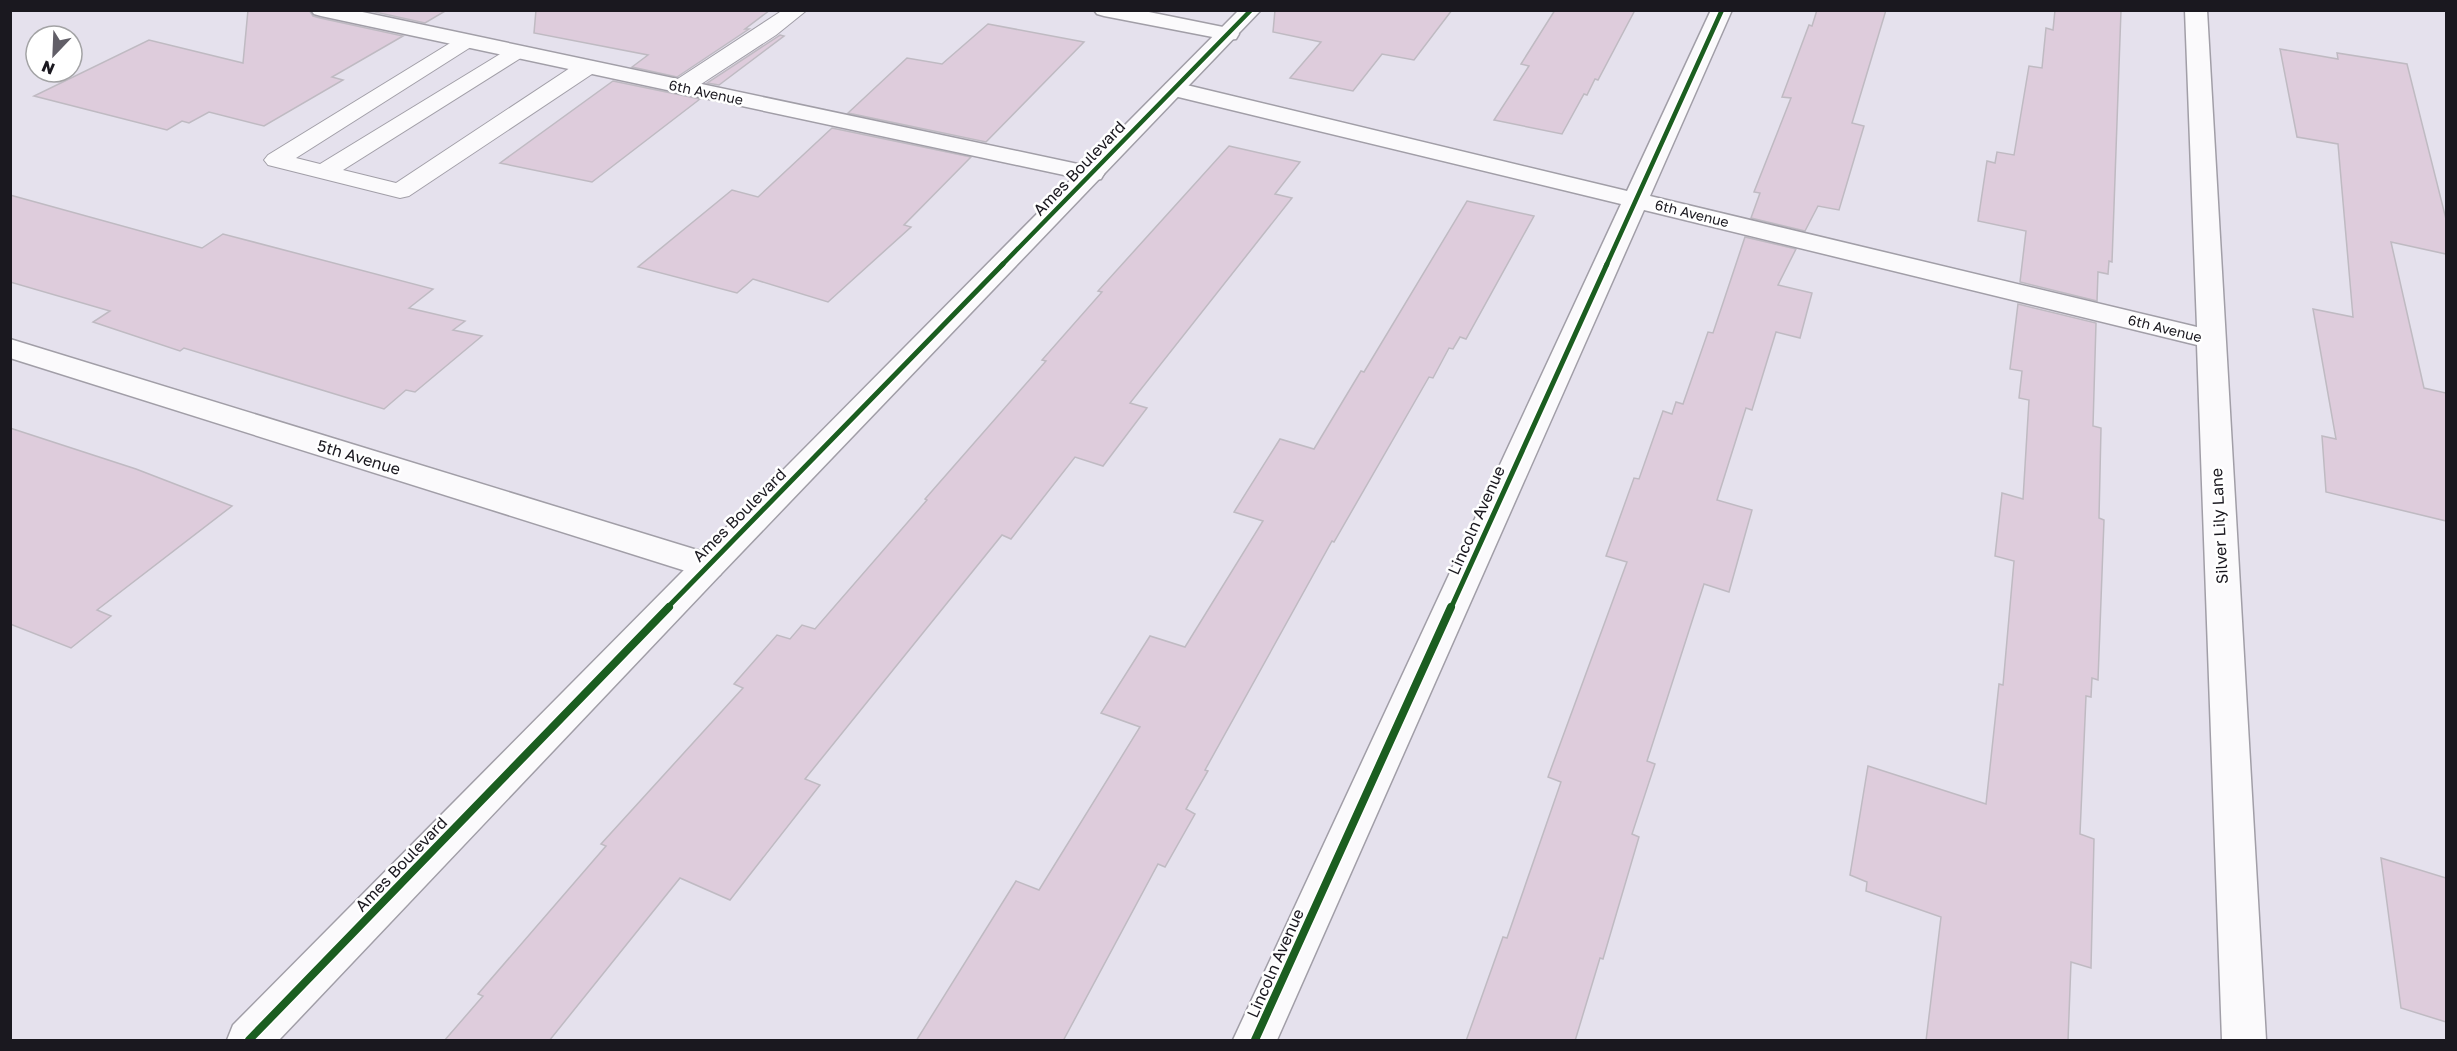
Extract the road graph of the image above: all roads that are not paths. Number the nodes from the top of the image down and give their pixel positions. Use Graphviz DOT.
graph roads {
  1 [pos="321,10"];
  2 [pos="797,10"];
  3 [pos="1104,10"];
  4 [pos="1251,10"];
  5 [pos="1722,10"];
  6 [pos="2196,10"];
  7 [pos="1228,34"];
  8 [pos="467,41"];
  9 [pos="517,52"];
  10 [pos="587,67"];
  11 [pos="681,87"];
  12 [pos="1174,89"];
  13 [pos="323,172"];
  14 [pos="1092,174"];
  15 [pos="1635,199"];
  16 [pos="2210,339"];
  17 [pos="10,348"];
  18 [pos="708,566"];
  19 [pos="249,1041"];
  20 [pos="1255,1041"];
  21 [pos="2244,1041"];
  1 -- 8 [label="street, 6th Avenue"];
  2 -- 11 [label="lane"];
  3 -- 7 [label="street"];
  4 -- 7 [label="street, Ames Boulevard"];
  5 -- 15 [label="street, Lincoln Avenue"];
  6 -- 16 [label="street, Silver Lily Lane"];
  7 -- 12 [label="street, Ames Boulevard"];
  8 -- 9 [label="street, 6th Avenue"];
  8 -- 13 [label="lane"];
  9 -- 10 [label="street, 6th Avenue"];
  9 -- 13 [label="lane"];
  10 -- 11 [label="street, 6th Avenue"];
  10 -- 13 [label="lane"];
  11 -- 14 [label="street, 6th Avenue"];
  12 -- 14 [label="street, Ames Boulevard"];
  12 -- 15 [label="street, 6th Avenue"];
  14 -- 18 [label="street, Ames Boulevard"];
  15 -- 16 [label="street, 6th Avenue"];
  15 -- 20 [label="street, Lincoln Avenue"];
  16 -- 21 [label="street, Silver Lily Lane"];
  17 -- 18 [label="street, 5th Avenue"];
  18 -- 19 [label="street, Ames Boulevard"];
}
